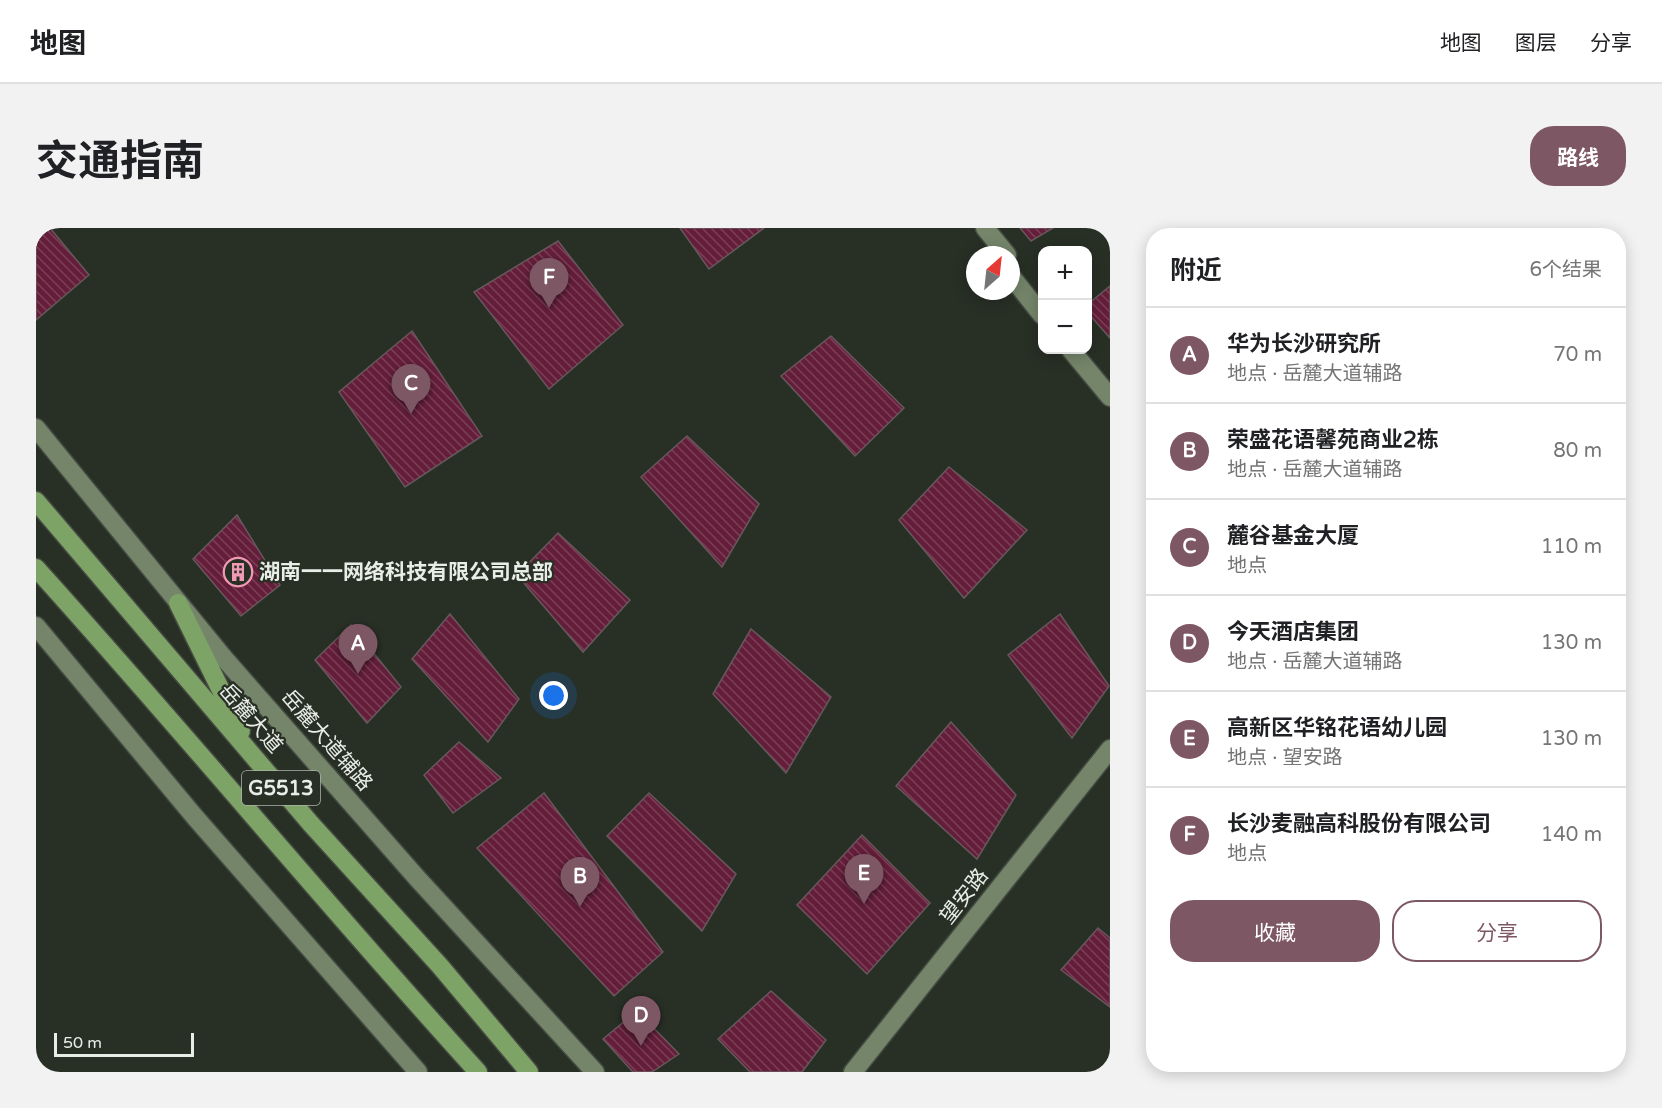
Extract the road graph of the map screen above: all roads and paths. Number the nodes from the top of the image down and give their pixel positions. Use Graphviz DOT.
graph roads {
  1 [pos="972,228"];
  2 [pos="985,228"];
  3 [pos="987,246"];
  4 [pos="1000,246"];
  5 [pos="1020,271"];
  6 [pos="1020,287"];
  7 [pos="1038,293"];
  8 [pos="1038,310"];
  9 [pos="1074,354"];
  10 [pos="1087,354"];
  11 [pos="1110,380"];
  12 [pos="1110,397"];
  13 [pos="36,428"];
  14 [pos="36,501"];
  15 [pos="36,568"];
  16 [pos="178,603"];
  17 [pos="36,626"];
  18 [pos="1110,749"];
  19 [pos="254,756"];
  20 [pos="1110,764"];
  21 [pos="418,1072"];
  22 [pos="478,1072"];
  23 [pos="528,1072"];
  24 [pos="595,1072"];
  25 [pos="853,1072"];
  26 [pos="866,1072"];
  1 -- 3 [label="main road"];
  2 -- 4 [label="main road"];
  5 -- 7 [label="main road"];
  6 -- 8 [label="main road"];
  9 -- 12 [label="main road"];
  10 -- 11 [label="main road"];
  13 -- 16 [label="main road, 岳麓大道辅路"];
  14 -- 19 [label="highway, 岳麓大道 / G5513"];
  15 -- 22 [label="highway, G5513"];
  16 -- 19 [label="highway"];
  16 -- 24 [label="main road, 岳麓大道辅路"];
  17 -- 21 [label="main road"];
  18 -- 25 [label="main road, 望安路"];
  19 -- 23 [label="highway, 岳麓大道 / G5513"];
  20 -- 26 [label="main road, 望安路"];
}
